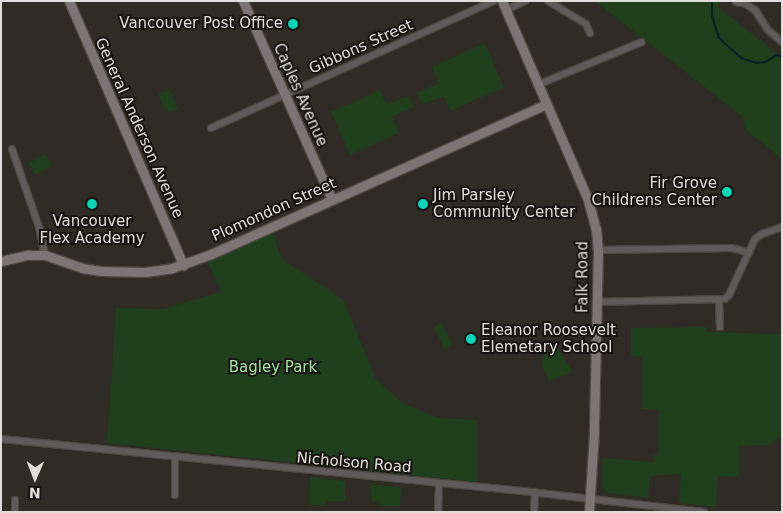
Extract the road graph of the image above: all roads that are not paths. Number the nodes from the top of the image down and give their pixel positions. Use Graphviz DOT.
graph roads {
  1 [pos="69,1"];
  2 [pos="243,1"];
  3 [pos="494,1"];
  4 [pos="502,1"];
  5 [pos="525,1"];
  6 [pos="548,1"];
  7 [pos="736,2"];
  8 [pos="506,10"];
  9 [pos="590,33"];
  10 [pos="642,42"];
  11 [pos="782,42"];
  12 [pos="537,85"];
  13 [pos="285,96"];
  14 [pos="546,104"];
  15 [pos="211,128"];
  16 [pos="12,149"];
  17 [pos="332,200"];
  18 [pos="782,227"];
  19 [pos="598,250"];
  20 [pos="749,253"];
  21 [pos="45,255"];
  22 [pos="1,261"];
  23 [pos="183,264"];
  24 [pos="719,300"];
  25 [pos="597,302"];
  26 [pos="720,327"];
  27 [pos="1,439"];
  28 [pos="175,457"];
  29 [pos="440,483"];
  30 [pos="535,492"];
  31 [pos="175,495"];
  32 [pos="591,498"];
  33 [pos="15,500"];
  34 [pos="15,512"];
  35 [pos="438,512"];
  36 [pos="534,512"];
  37 [pos="590,512"];
  38 [pos="704,512"];
  1 -- 23 [label="street, General Anderson Avenue"];
  2 -- 13 [label="street, Caples Avenue"];
  3 -- 13 [label="street, Gibbons Street"];
  4 -- 8 [label="street, Falk Road"];
  5 -- 8 [label="street"];
  6 -- 9 [label="street"];
  7 -- 11 [label="street"];
  8 -- 12 [label="street, Falk Road"];
  10 -- 12 [label="street"];
  12 -- 14 [label="street, Falk Road"];
  13 -- 15 [label="street, Gibbons Street"];
  13 -- 17 [label="street, Caples Avenue"];
  14 -- 17 [label="street, Plomondon Street"];
  14 -- 19 [label="street, Falk Road"];
  16 -- 21 [label="street"];
  17 -- 23 [label="street, Plomondon Street"];
  18 -- 20 [label="street"];
  19 -- 20 [label="street"];
  19 -- 25 [label="street, Falk Road"];
  20 -- 24 [label="street"];
  21 -- 22 [label="street, Plomondon Street"];
  21 -- 23 [label="street, Plomondon Street"];
  24 -- 25 [label="street"];
  24 -- 26 [label="street"];
  25 -- 32 [label="street, Falk Road"];
  27 -- 28 [label="street, Nicholson Road"];
  28 -- 29 [label="street, Nicholson Road"];
  28 -- 31 [label="street"];
  29 -- 30 [label="street, Nicholson Road"];
  29 -- 35 [label="street"];
  30 -- 32 [label="street, Nicholson Road"];
  30 -- 36 [label="street"];
  32 -- 37 [label="street, Falk Road"];
  32 -- 38 [label="street, Nicholson Road"];
  33 -- 34 [label="street"];
}
